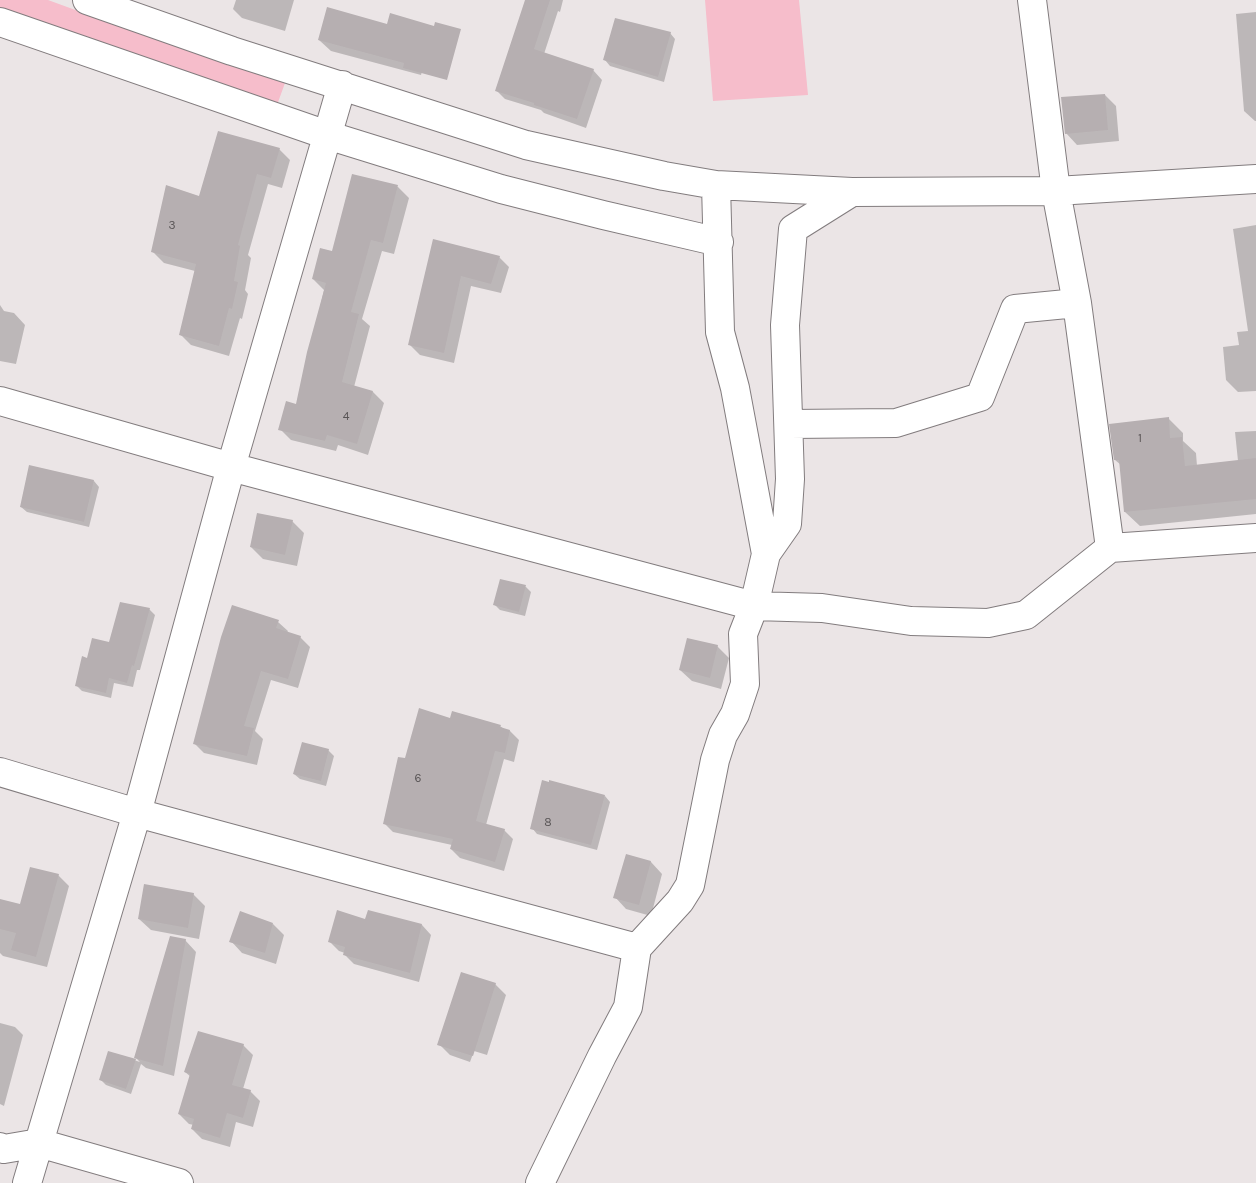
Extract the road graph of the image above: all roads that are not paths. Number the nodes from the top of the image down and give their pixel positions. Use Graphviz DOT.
graph roads {
  1 [pos="87,0"];
  2 [pos="1032,0"];
  3 [pos="0,22"];
  4 [pos="342,85"];
  5 [pos="327,135"];
  6 [pos="1256,179"];
  7 [pos="716,185"];
  8 [pos="1056,191"];
  9 [pos="852,192"];
  10 [pos="718,242"];
  11 [pos="1077,303"];
  12 [pos="0,401"];
  13 [pos="790,424"];
  14 [pos="231,467"];
  15 [pos="1256,538"];
  16 [pos="1110,548"];
  17 [pos="766,554"];
  18 [pos="754,606"];
  19 [pos="0,772"];
  20 [pos="137,813"];
  21 [pos="637,948"];
  22 [pos="39,1143"];
  23 [pos="0,1148"];
  24 [pos="27,1183"];
  25 [pos="180,1183"];
  26 [pos="540,1183"];
  1 -- 4 [label="street"];
  2 -- 8 [label="street"];
  3 -- 5 [label="street"];
  4 -- 5 [label="street"];
  4 -- 7 [label="street"];
  5 -- 10 [label="street"];
  5 -- 14 [label="street"];
  6 -- 8 [label="street"];
  7 -- 9 [label="street"];
  7 -- 10 [label="street"];
  8 -- 9 [label="street"];
  8 -- 11 [label="street"];
  9 -- 13 [label="street"];
  10 -- 17 [label="street"];
  11 -- 13 [label="street"];
  11 -- 16 [label="street"];
  12 -- 14 [label="street"];
  13 -- 17 [label="street"];
  14 -- 18 [label="street"];
  14 -- 20 [label="street"];
  15 -- 16 [label="street"];
  16 -- 18 [label="street"];
  17 -- 18 [label="street"];
  18 -- 21 [label="street"];
  19 -- 20 [label="street"];
  20 -- 21 [label="street"];
  20 -- 22 [label="street"];
  21 -- 26 [label="street"];
  22 -- 23 [label="street"];
  22 -- 24 [label="street"];
  22 -- 25 [label="street"];
}
